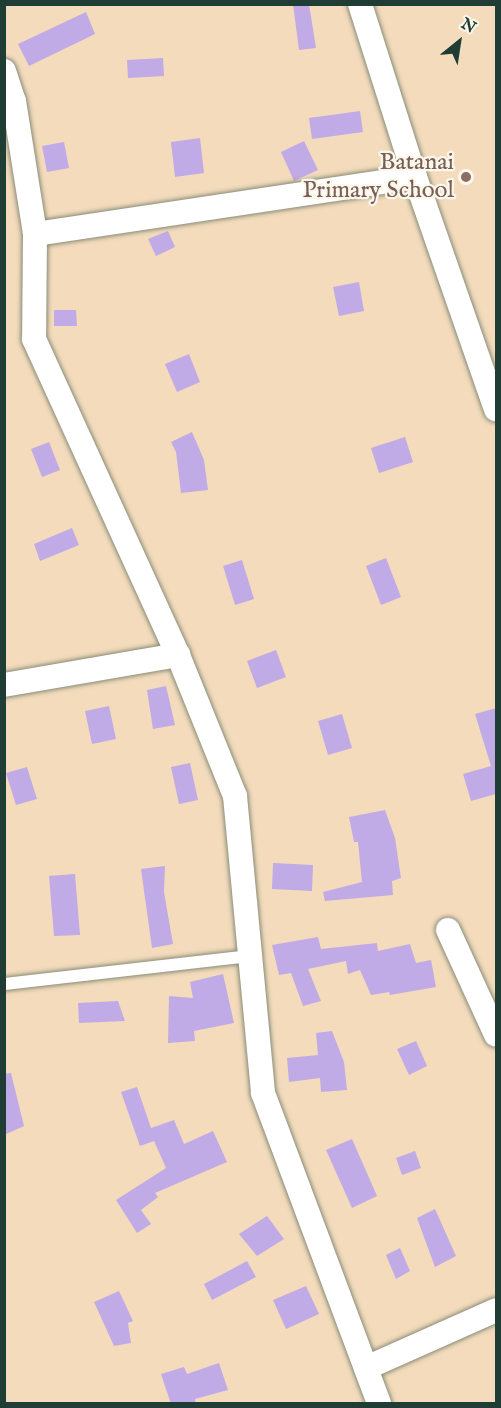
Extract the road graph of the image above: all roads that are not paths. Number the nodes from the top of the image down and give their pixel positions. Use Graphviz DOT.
graph roads {
  1 [pos="360,4"];
  2 [pos="4,71"];
  3 [pos="415,177"];
  4 [pos="35,234"];
  5 [pos="496,409"];
  6 [pos="178,655"];
  7 [pos="4,685"];
  8 [pos="448,930"];
  9 [pos="250,956"];
  10 [pos="4,984"];
  11 [pos="496,1035"];
  12 [pos="496,1310"];
  13 [pos="366,1368"];
  14 [pos="379,1404"];
  1 -- 3 [label="street"];
  2 -- 4 [label="street"];
  3 -- 4 [label="street"];
  3 -- 5 [label="street"];
  4 -- 6 [label="street"];
  6 -- 7 [label="street"];
  6 -- 9 [label="street"];
  8 -- 11 [label="street"];
  9 -- 10 [label="lane"];
  9 -- 13 [label="street"];
  12 -- 13 [label="street"];
  13 -- 14 [label="street"];
}
